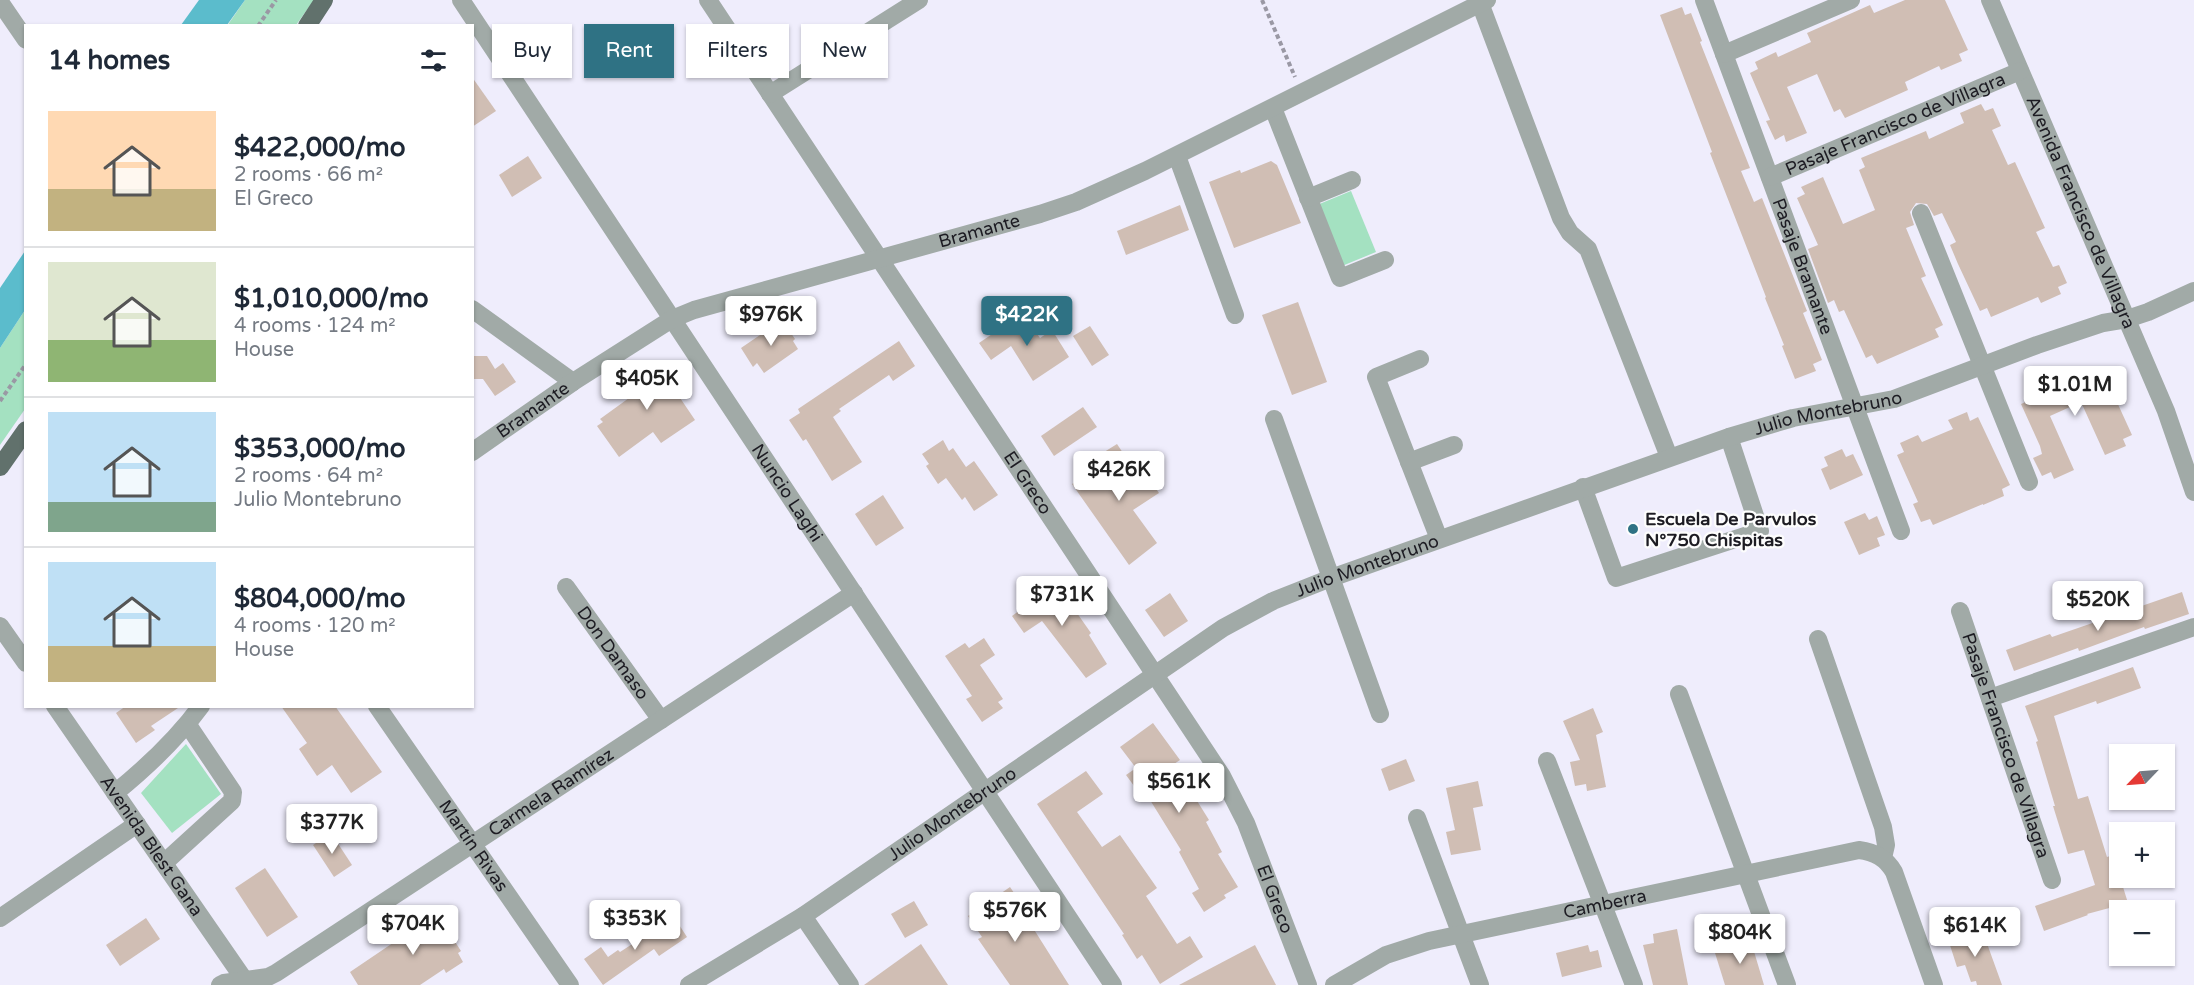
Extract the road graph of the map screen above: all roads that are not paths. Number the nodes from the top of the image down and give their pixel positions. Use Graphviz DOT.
graph roads {
  1 [pos="324,0"];
  2 [pos="461,0"];
  3 [pos="708,0"];
  4 [pos="919,0"];
  5 [pos="1704,0"];
  6 [pos="1851,0"];
  7 [pos="1990,0"];
  8 [pos="0,2"];
  9 [pos="1483,2"];
  10 [pos="308,24"];
  11 [pos="24,37"];
  12 [pos="1724,54"];
  13 [pos="2020,71"];
  14 [pos="770,94"];
  15 [pos="1273,108"];
  16 [pos="1177,156"];
  17 [pos="1770,177"];
  18 [pos="1352,180"];
  19 [pos="1308,198"];
  20 [pos="1921,213"];
  21 [pos="877,258"];
  22 [pos="1385,260"];
  23 [pos="2194,291"];
  24 [pos="474,310"];
  25 [pos="1235,315"];
  26 [pos="672,319"];
  27 [pos="2127,319"];
  28 [pos="1420,359"];
  29 [pos="1982,366"];
  30 [pos="573,382"];
  31 [pos="1856,407"];
  32 [pos="1274,419"];
  33 [pos="24,433"];
  34 [pos="1729,437"];
  35 [pos="1454,445"];
  36 [pos="474,451"];
  37 [pos="1669,458"];
  38 [pos="1409,462"];
  39 [pos="0,467"];
  40 [pos="2028,482"];
  41 [pos="1583,487"];
  42 [pos="2194,492"];
  43 [pos="1902,531"];
  44 [pos="1439,539"];
  45 [pos="1331,578"];
  46 [pos="566,587"];
  47 [pos="854,593"];
  48 [pos="1960,611"];
  49 [pos="0,626"];
  50 [pos="2194,627"];
  51 [pos="1818,639"];
  52 [pos="24,660"];
  53 [pos="1155,675"];
  54 [pos="1679,694"];
  55 [pos="1990,698"];
  56 [pos="56,708"];
  57 [pos="200,708"];
  58 [pos="378,708"];
  59 [pos="1380,714"];
  60 [pos="661,720"];
  61 [pos="188,725"];
  62 [pos="1547,761"];
  63 [pos="115,792"];
  64 [pos="985,792"];
  65 [pos="1417,818"];
  66 [pos="137,824"];
  67 [pos="473,843"];
  68 [pos="1883,858"];
  69 [pos="164,863"];
  70 [pos="1746,874"];
  71 [pos="2052,880"];
  72 [pos="1602,904"];
  73 [pos="803,916"];
  74 [pos="0,918"];
  75 [pos="1461,933"];
  76 [pos="246,982"];
  77 [pos="220,985"];
  78 [pos="570,985"];
  79 [pos="689,985"];
  80 [pos="850,985"];
  81 [pos="1113,985"];
  82 [pos="1308,985"];
  83 [pos="1334,985"];
  84 [pos="1480,985"];
  85 [pos="1634,985"];
  86 [pos="1787,985"];
  87 [pos="1934,985"];
  1 -- 10 [label="main road"];
  2 -- 26 [label="street, Nuncio Laghi"];
  3 -- 14 [label="street, El Greco"];
  4 -- 14 [label="street"];
  5 -- 12 [label="street, Pasaje Bramante"];
  6 -- 12 [label="street"];
  7 -- 13 [label="street, Avenida Francisco de Villagra"];
  8 -- 11 [label="street"];
  9 -- 15 [label="street, Bramante"];
  9 -- 37 [label="street"];
  12 -- 17 [label="street, Pasaje Bramante"];
  13 -- 17 [label="street, Pasaje Francisco de Villagra"];
  13 -- 27 [label="street, Avenida Francisco de Villagra"];
  14 -- 21 [label="street, El Greco"];
  15 -- 16 [label="street, Bramante"];
  15 -- 19 [label="street"];
  16 -- 21 [label="street, Bramante"];
  16 -- 25 [label="street"];
  17 -- 31 [label="street, Pasaje Bramante"];
  18 -- 19 [label="street"];
  19 -- 22 [label="street"];
  20 -- 29 [label="street"];
  21 -- 26 [label="street, Bramante"];
  21 -- 53 [label="street, El Greco"];
  23 -- 27 [label="street, Julio Montebruno"];
  24 -- 30 [label="street"];
  26 -- 30 [label="street, Bramante"];
  26 -- 47 [label="street, Nuncio Laghi"];
  27 -- 29 [label="street, Julio Montebruno"];
  27 -- 42 [label="street, Avenida Francisco de Villagra"];
  28 -- 38 [label="street"];
  29 -- 31 [label="street, Julio Montebruno"];
  29 -- 40 [label="street"];
  30 -- 36 [label="street, Bramante"];
  31 -- 34 [label="street, Julio Montebruno"];
  31 -- 43 [label="street, Pasaje Bramante"];
  32 -- 45 [label="street"];
  33 -- 39 [label="main road"];
  34 -- 37 [label="street, Julio Montebruno"];
  34 -- 41 [label="street"];
  35 -- 38 [label="street"];
  37 -- 41 [label="street, Julio Montebruno"];
  38 -- 44 [label="street"];
  41 -- 44 [label="street, Julio Montebruno"];
  44 -- 45 [label="street, Julio Montebruno"];
  45 -- 53 [label="street, Julio Montebruno"];
  45 -- 59 [label="street"];
  46 -- 60 [label="street, Don Damaso"];
  47 -- 60 [label="street, Carmela Ramírez"];
  47 -- 64 [label="street, Nuncio Laghi"];
  48 -- 55 [label="street, Pasaje Francisco de Villagra"];
  49 -- 52 [label="street"];
  50 -- 55 [label="street"];
  51 -- 68 [label="street"];
  53 -- 64 [label="street, Julio Montebruno"];
  53 -- 82 [label="street, El Greco"];
  54 -- 70 [label="street"];
  55 -- 71 [label="street, Pasaje Francisco de Villagra"];
  56 -- 63 [label="street, Avenida Blest Gana"];
  57 -- 61 [label="street"];
  58 -- 67 [label="street, Martín Rivas"];
  60 -- 67 [label="street, Carmela Ramírez"];
  61 -- 63 [label="street"];
  61 -- 69 [label="street"];
  62 -- 72 [label="street"];
  63 -- 66 [label="street, Avenida Blest Gana"];
  64 -- 73 [label="street, Julio Montebruno"];
  64 -- 81 [label="street, Nuncio Laghi"];
  65 -- 75 [label="street"];
  66 -- 69 [label="street, Avenida Blest Gana"];
  66 -- 74 [label="street"];
  67 -- 76 [label="street, Carmela Ramírez"];
  67 -- 78 [label="street, Martín Rivas"];
  68 -- 70 [label="street, Camberra"];
  68 -- 87 [label="street"];
  69 -- 76 [label="street, Avenida Blest Gana"];
  70 -- 72 [label="street, Camberra"];
  70 -- 86 [label="street"];
  72 -- 75 [label="street, Camberra"];
  72 -- 85 [label="street"];
  73 -- 79 [label="street, Julio Montebruno"];
  73 -- 80 [label="street"];
  75 -- 83 [label="street, Camberra"];
  75 -- 84 [label="street"];
  76 -- 77 [label="street, Carmela Ramírez"];
}
